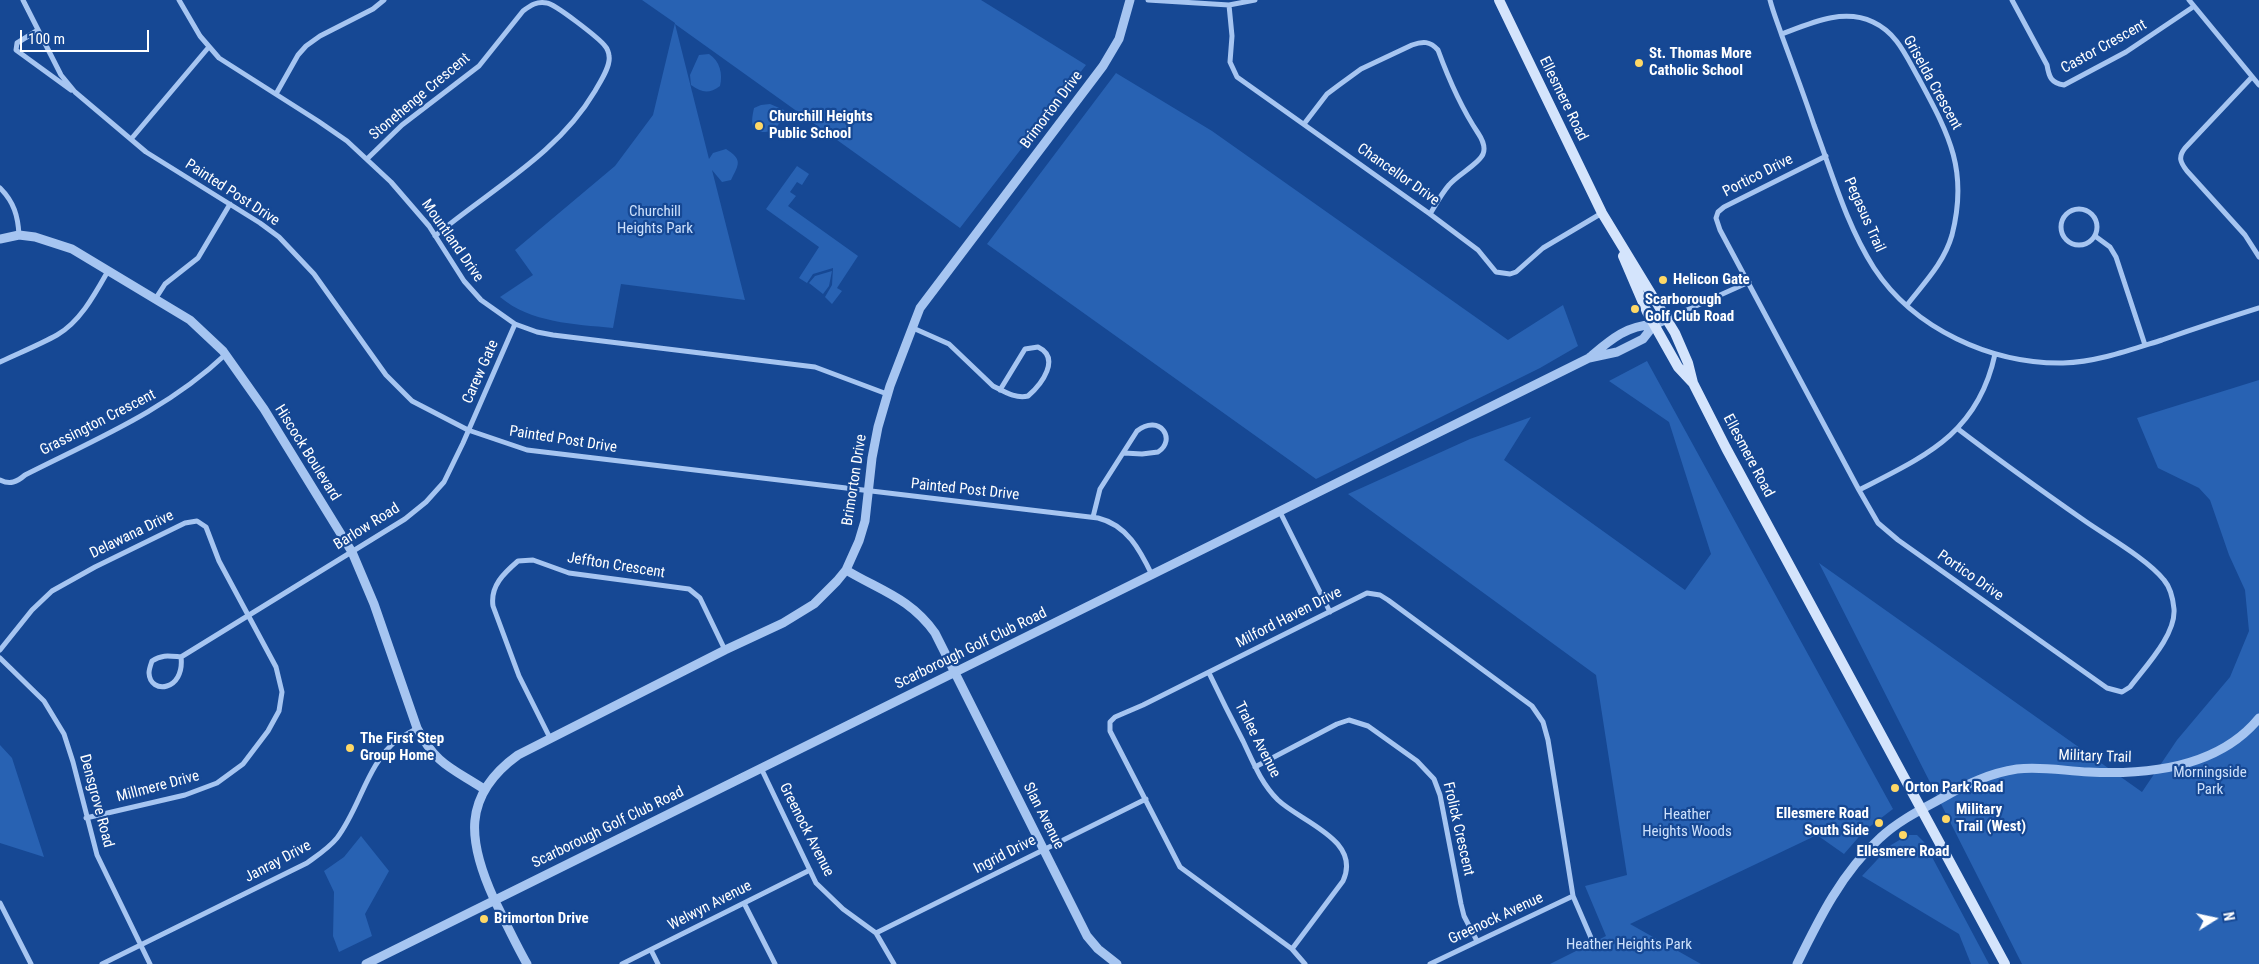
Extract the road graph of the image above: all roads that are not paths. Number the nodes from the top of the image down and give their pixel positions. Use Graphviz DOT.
graph roads {
  1 [pos="23,0"];
  2 [pos="179,0"];
  3 [pos="384,0"];
  4 [pos="1130,0"];
  5 [pos="1148,0"];
  6 [pos="1255,0"];
  7 [pos="1499,0"];
  8 [pos="1770,0"];
  9 [pos="2012,0"];
  10 [pos="2189,0"];
  11 [pos="1229,5"];
  12 [pos="2193,7"];
  13 [pos="38,30"];
  14 [pos="1782,34"];
  15 [pos="208,48"];
  16 [pos="2252,77"];
  17 [pos="2259,85"];
  18 [pos="75,92"];
  19 [pos="276,94"];
  20 [pos="1304,124"];
  21 [pos="132,138"];
  22 [pos="1826,156"];
  23 [pos="366,159"];
  24 [pos="0,188"];
  25 [pos="230,204"];
  26 [pos="1602,213"];
  27 [pos="1430,214"];
  28 [pos="19,235"];
  29 [pos="435,236"];
  30 [pos="1616,236"];
  31 [pos="2095,236"];
  32 [pos="0,239"];
  33 [pos="2259,257"];
  34 [pos="108,271"];
  35 [pos="1749,282"];
  36 [pos="156,298"];
  37 [pos="1907,305"];
  38 [pos="2259,308"];
  39 [pos="1667,318"];
  40 [pos="515,324"];
  41 [pos="1654,325"];
  42 [pos="913,328"];
  43 [pos="2145,345"];
  44 [pos="226,354"];
  45 [pos="1995,354"];
  46 [pos="1589,358"];
  47 [pos="0,362"];
  48 [pos="1693,383"];
  49 [pos="1000,390"];
  50 [pos="887,394"];
  51 [pos="1958,429"];
  52 [pos="468,430"];
  53 [pos="1124,453"];
  54 [pos="0,480"];
  55 [pos="1859,490"];
  56 [pos="867,492"];
  57 [pos="1280,512"];
  58 [pos="1093,517"];
  59 [pos="352,552"];
  60 [pos="846,570"];
  61 [pos="1152,575"];
  62 [pos="1330,612"];
  63 [pos="248,616"];
  64 [pos="0,650"];
  65 [pos="725,650"];
  66 [pos="0,658"];
  67 [pos="182,658"];
  68 [pos="955,673"];
  69 [pos="1209,673"];
  70 [pos="2259,718"];
  71 [pos="417,728"];
  72 [pos="550,738"];
  73 [pos="1256,767"];
  74 [pos="761,768"];
  75 [pos="484,789"];
  76 [pos="1146,799"];
  77 [pos="1922,808"];
  78 [pos="86,818"];
  79 [pos="1044,849"];
  80 [pos="810,870"];
  81 [pos="1572,896"];
  82 [pos="494,899"];
  83 [pos="0,903"];
  84 [pos="744,903"];
  85 [pos="876,933"];
  86 [pos="1592,940"];
  87 [pos="1477,941"];
  88 [pos="140,945"];
  89 [pos="1292,949"];
  90 [pos="650,950"];
  91 [pos="31,964"];
  92 [pos="102,964"];
  93 [pos="150,964"];
  94 [pos="366,964"];
  95 [pos="527,964"];
  96 [pos="622,964"];
  97 [pos="658,964"];
  98 [pos="775,964"];
  99 [pos="894,964"];
  100 [pos="1116,964"];
  101 [pos="1306,964"];
  102 [pos="1430,964"];
  103 [pos="1797,964"];
  104 [pos="2005,964"];
  1 -- 13 [label="street, Painted Post Drive"];
  2 -- 15 [label="street, Mountland Drive"];
  3 -- 19 [label="street"];
  4 -- 42 [label="street, Brimorton Drive"];
  5 -- 11 [label="street"];
  6 -- 11 [label="street"];
  7 -- 26 [label="main road, Ellesmere Road"];
  8 -- 14 [label="street, Pegasus Trail"];
  9 -- 12 [label="street, Castor Crescent"];
  10 -- 12 [label="street"];
  11 -- 20 [label="street, Chancellor Drive"];
  12 -- 16 [label="street"];
  13 -- 18 [label="street, Painted Post Drive"];
  13 -- 18 [label="street, Painted Post Drive"];
  14 -- 22 [label="street, Pegasus Trail"];
  14 -- 37 [label="street, Griselda Crescent"];
  15 -- 19 [label="street, Mountland Drive"];
  15 -- 21 [label="street"];
  16 -- 17 [label="street"];
  16 -- 33 [label="street"];
  18 -- 21 [label="street, Painted Post Drive"];
  19 -- 23 [label="street, Mountland Drive"];
  20 -- 27 [label="street, Chancellor Drive"];
  20 -- 27 [label="street"];
  21 -- 25 [label="street, Painted Post Drive"];
  22 -- 35 [label="street, Portico Drive"];
  22 -- 37 [label="street, Pegasus Trail"];
  23 -- 29 [label="street, Mountland Drive"];
  23 -- 29 [label="street, Stonehenge Crescent"];
  24 -- 28 [label="street"];
  25 -- 36 [label="street"];
  25 -- 52 [label="street, Painted Post Drive"];
  26 -- 27 [label="street, Chancellor Drive"];
  26 -- 30 [label="main road, Ellesmere Road"];
  28 -- 32 [label="street, Hiscock Boulevard"];
  28 -- 34 [label="street, Hiscock Boulevard"];
  29 -- 40 [label="street, Mountland Drive"];
  30 -- 39 [label="main road, Ellesmere Road"];
  30 -- 41 [label="main road, Ellesmere Road"];
  31 -- 31 [label="street"];
  31 -- 43 [label="street"];
  34 -- 36 [label="street, Hiscock Boulevard"];
  34 -- 47 [label="street"];
  35 -- 39 [label="street"];
  35 -- 55 [label="street, Portico Drive"];
  36 -- 44 [label="street, Hiscock Boulevard"];
  37 -- 45 [label="street, Pegasus Trail"];
  38 -- 43 [label="street, Pegasus Trail"];
  39 -- 41 [label="street, Scarborough Golf Club Road"];
  39 -- 48 [label="main road, Ellesmere Road"];
  40 -- 50 [label="street, Mountland Drive"];
  40 -- 52 [label="street, Carew Gate"];
  41 -- 46 [label="street, Scarborough Golf Club Road"];
  41 -- 46 [label="street, Scarborough Golf Club Road"];
  41 -- 48 [label="main road, Ellesmere Road"];
  42 -- 49 [label="street"];
  42 -- 50 [label="street, Brimorton Drive"];
  43 -- 45 [label="street, Pegasus Trail"];
  44 -- 54 [label="street, Grassington Crescent"];
  44 -- 59 [label="street, Hiscock Boulevard"];
  45 -- 51 [label="street"];
  46 -- 57 [label="street, Scarborough Golf Club Road"];
  48 -- 77 [label="main road, Ellesmere Road"];
  49 -- 49 [label="street"];
  50 -- 56 [label="street, Brimorton Drive"];
  51 -- 55 [label="street"];
  51 -- 55 [label="street, Portico Drive"];
  52 -- 56 [label="street, Painted Post Drive"];
  52 -- 59 [label="street, Barlow Road"];
  53 -- 53 [label="street"];
  53 -- 58 [label="street"];
  56 -- 58 [label="street, Painted Post Drive"];
  56 -- 60 [label="street, Brimorton Drive"];
  57 -- 61 [label="street, Scarborough Golf Club Road"];
  57 -- 62 [label="street"];
  58 -- 61 [label="street, Painted Post Drive"];
  59 -- 63 [label="street, Barlow Road"];
  59 -- 71 [label="street, Hiscock Boulevard"];
  60 -- 65 [label="street, Brimorton Drive"];
  60 -- 68 [label="street, Slan Avenue"];
  61 -- 68 [label="street, Scarborough Golf Club Road"];
  62 -- 69 [label="street, Milford Haven Drive"];
  62 -- 81 [label="street, Milford Haven Drive"];
  63 -- 64 [label="street, Delawana Drive"];
  63 -- 67 [label="street, Barlow Road"];
  63 -- 78 [label="street, Millmere Drive"];
  65 -- 72 [label="street, Brimorton Drive"];
  65 -- 72 [label="street, Jeffton Crescent"];
  66 -- 78 [label="street, Densgrove Road"];
  67 -- 67 [label="street"];
  68 -- 74 [label="street, Scarborough Golf Club Road"];
  68 -- 79 [label="street, Slan Avenue"];
  69 -- 73 [label="street, Tralee Avenue"];
  69 -- 76 [label="street, Milford Haven Drive"];
  70 -- 77 [label="street, Military Trail"];
  71 -- 75 [label="street, Hiscock Boulevard"];
  71 -- 88 [label="street, Janray Drive"];
  72 -- 75 [label="street, Brimorton Drive"];
  73 -- 87 [label="street, Frolick Crescent"];
  73 -- 89 [label="street, Tralee Avenue"];
  74 -- 80 [label="street, Greenock Avenue"];
  74 -- 82 [label="street, Scarborough Golf Club Road"];
  75 -- 82 [label="street, Brimorton Drive"];
  76 -- 79 [label="street, Ingrid Drive"];
  76 -- 89 [label="street, Milford Haven Drive"];
  77 -- 103 [label="street"];
  77 -- 104 [label="main road, Ellesmere Road"];
  78 -- 88 [label="street, Densgrove Road"];
  79 -- 85 [label="street, Ingrid Drive"];
  79 -- 100 [label="street, Slan Avenue"];
  80 -- 84 [label="street, Welwyn Avenue"];
  80 -- 85 [label="street, Greenock Avenue"];
  81 -- 86 [label="street, Milford Haven Drive"];
  81 -- 87 [label="street, Greenock Avenue"];
  82 -- 94 [label="street, Scarborough Golf Club Road"];
  82 -- 95 [label="street, Brimorton Drive"];
  83 -- 91 [label="street"];
  84 -- 90 [label="street, Welwyn Avenue"];
  84 -- 98 [label="street"];
  85 -- 99 [label="street, Greenock Avenue"];
  87 -- 102 [label="street, Greenock Avenue"];
  88 -- 92 [label="street, Janray Drive"];
  88 -- 93 [label="street, Densgrove Road"];
  89 -- 101 [label="street, Milford Haven Drive"];
  90 -- 96 [label="street, Welwyn Avenue"];
  90 -- 97 [label="street"];
}
